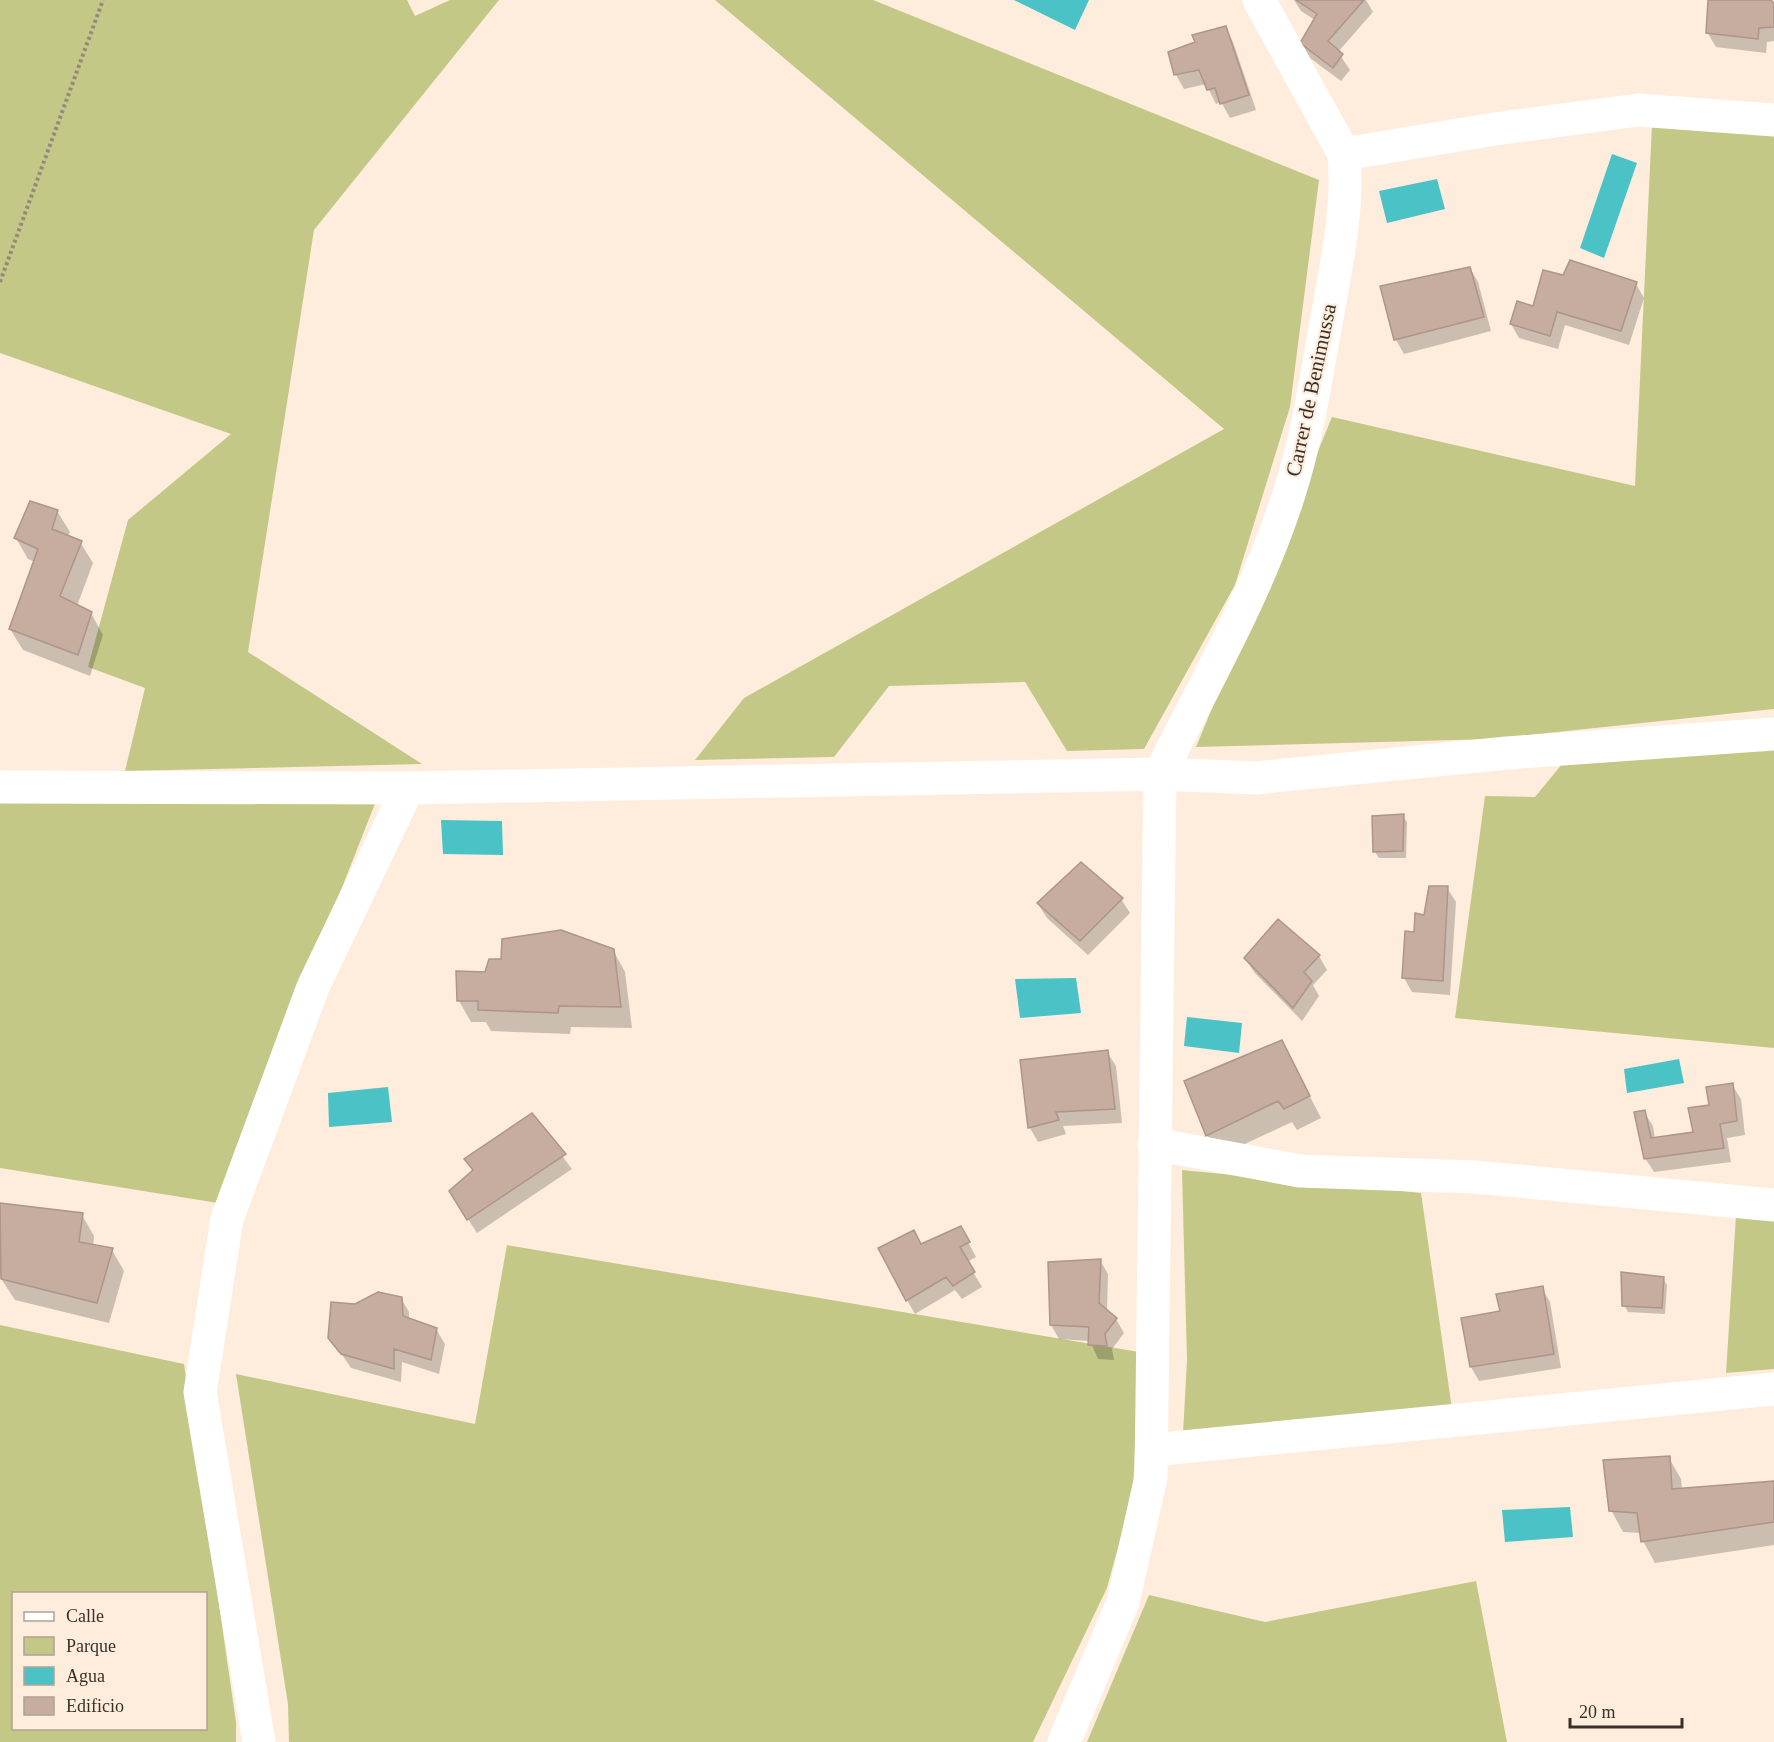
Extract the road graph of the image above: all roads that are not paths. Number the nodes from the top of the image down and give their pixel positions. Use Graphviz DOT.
graph roads {
  1 [pos="1259,0"];
  2 [pos="1774,120"];
  3 [pos="1344,154"];
  4 [pos="1774,734"];
  5 [pos="1160,774"];
  6 [pos="0,787"];
  7 [pos="408,788"];
  8 [pos="1154,1144"];
  9 [pos="1774,1205"];
  10 [pos="1774,1389"];
  11 [pos="1152,1450"];
  12 [pos="259,1742"];
  13 [pos="1064,1742"];
  1 -- 3 [label="street, Carrer de Benimussa"];
  2 -- 3 [label="street"];
  3 -- 5 [label="street, Carrer de Benimussa"];
  4 -- 5 [label="street"];
  5 -- 7 [label="street"];
  5 -- 8 [label="street"];
  6 -- 7 [label="street"];
  7 -- 12 [label="street"];
  8 -- 9 [label="street"];
  8 -- 11 [label="street"];
  10 -- 11 [label="street"];
  11 -- 13 [label="street"];
}
